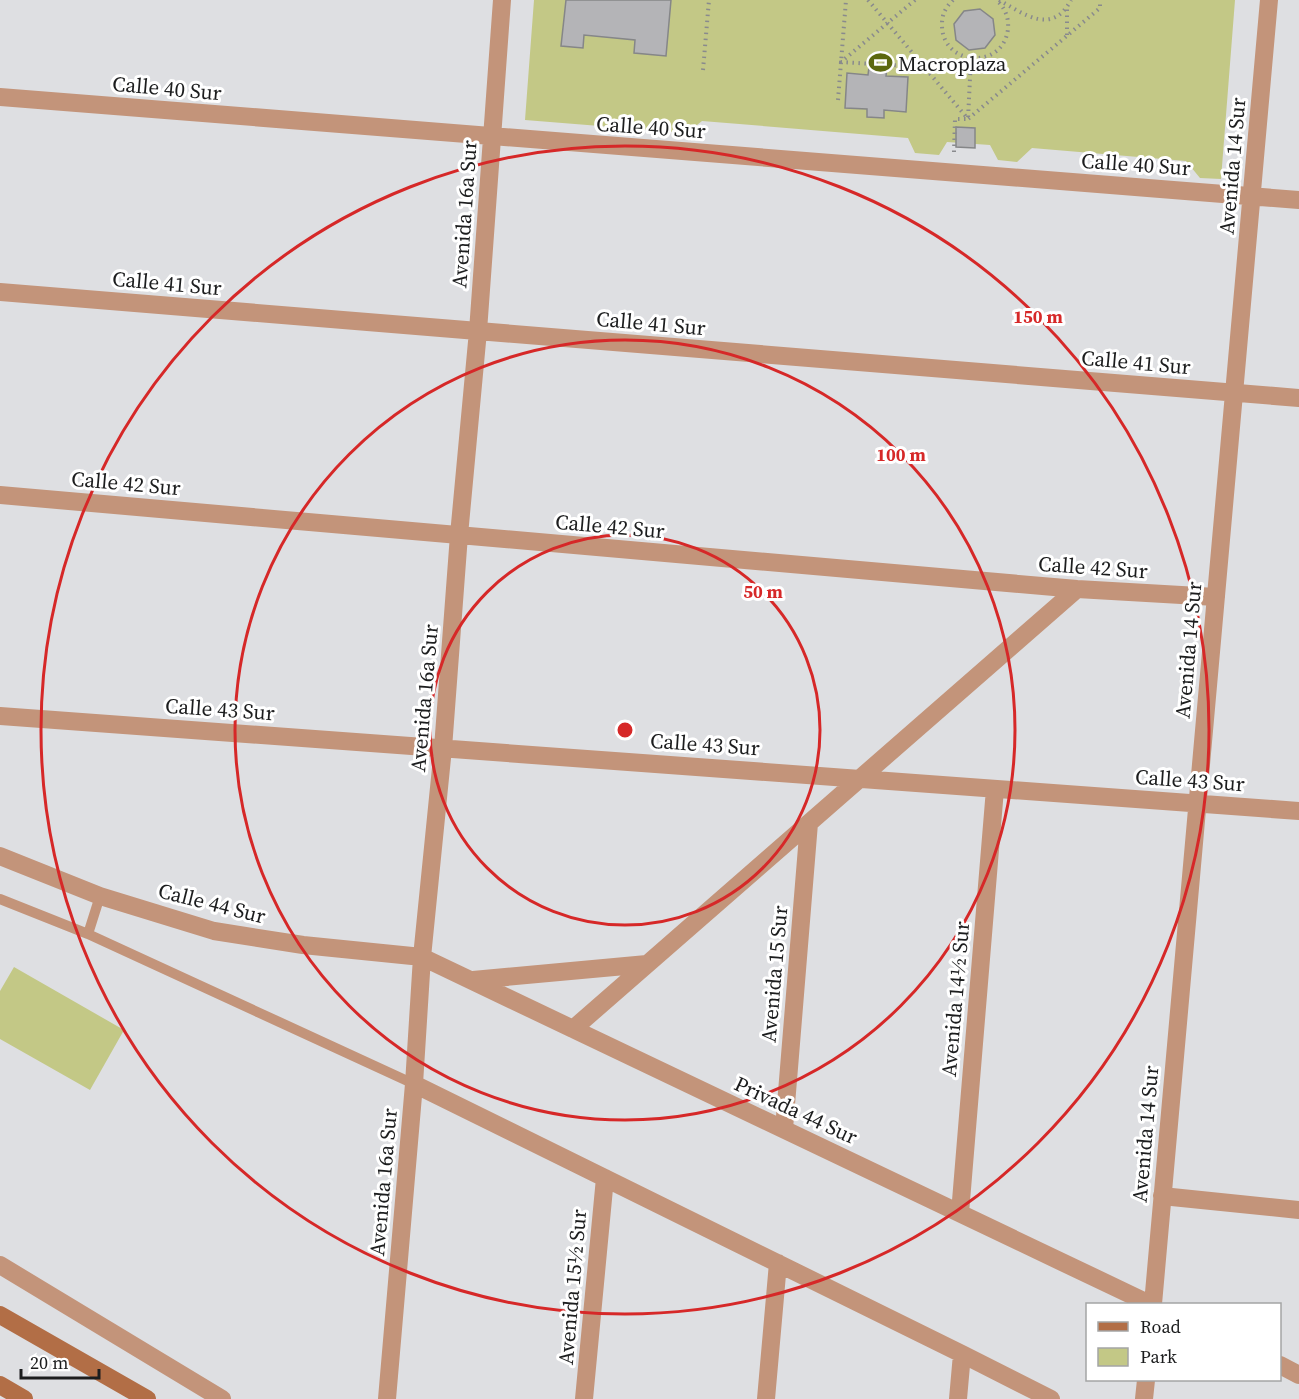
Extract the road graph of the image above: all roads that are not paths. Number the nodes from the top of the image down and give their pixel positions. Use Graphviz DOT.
graph roads {
  1 [pos="502,0"];
  2 [pos="1269,0"];
  3 [pos="0,97"];
  4 [pos="492,137"];
  5 [pos="1251,196"];
  6 [pos="1299,200"];
  7 [pos="0,292"];
  8 [pos="478,331"];
  9 [pos="1234,393"];
  10 [pos="1299,398"];
  11 [pos="0,495"];
  12 [pos="459,535"];
  13 [pos="1077,589"];
  14 [pos="1216,597"];
  15 [pos="0,716"];
  16 [pos="443,748"];
  17 [pos="860,778"];
  18 [pos="995,789"];
  19 [pos="1197,803"];
  20 [pos="1299,811"];
  21 [pos="809,823"];
  22 [pos="0,856"];
  23 [pos="100,896"];
  24 [pos="0,899"];
  25 [pos="88,934"];
  26 [pos="422,957"];
  27 [pos="647,964"];
  28 [pos="471,980"];
  29 [pos="573,1029"];
  30 [pos="414,1084"];
  31 [pos="784,1130"];
  32 [pos="605,1178"];
  33 [pos="1162,1196"];
  34 [pos="1299,1210"];
  35 [pos="960,1213"];
  36 [pos="778,1263"];
  37 [pos="0,1265"];
  38 [pos="1147,1303"];
  39 [pos="1151,1303"];
  40 [pos="0,1315"];
  41 [pos="962,1354"];
  42 [pos="1281,1366"];
  43 [pos="1299,1375"];
  44 [pos="1146,1381"];
  45 [pos="0,1385"];
  46 [pos="24,1399"];
  47 [pos="147,1399"];
  48 [pos="222,1399"];
  49 [pos="387,1399"];
  50 [pos="584,1399"];
  51 [pos="766,1399"];
  52 [pos="958,1399"];
  53 [pos="1051,1399"];
  54 [pos="1144,1399"];
  1 -- 4 [label="street, Avenida 16a Sur"];
  2 -- 5 [label="street, Avenida 14 Sur"];
  3 -- 4 [label="street, Calle 40 Sur"];
  4 -- 5 [label="street, Calle 40 Sur"];
  4 -- 8 [label="street, Avenida 16a Sur"];
  5 -- 6 [label="street, Calle 40 Sur"];
  5 -- 9 [label="street, Avenida 14 Sur"];
  7 -- 8 [label="street, Calle 41 Sur"];
  8 -- 9 [label="street, Calle 41 Sur"];
  8 -- 12 [label="street, Avenida 16a Sur"];
  9 -- 10 [label="street, Calle 41 Sur"];
  9 -- 14 [label="street, Avenida 14 Sur"];
  11 -- 12 [label="street, Calle 42 Sur"];
  12 -- 13 [label="street, Calle 42 Sur"];
  12 -- 16 [label="street, Avenida 16a Sur"];
  13 -- 14 [label="street, Calle 42 Sur"];
  13 -- 17 [label="street"];
  14 -- 19 [label="street, Avenida 14 Sur"];
  15 -- 16 [label="street, Calle 43 Sur"];
  16 -- 17 [label="street, Calle 43 Sur"];
  16 -- 26 [label="street, Avenida 16a Sur"];
  17 -- 18 [label="street, Calle 43 Sur"];
  17 -- 21 [label="street"];
  18 -- 19 [label="street, Calle 43 Sur"];
  18 -- 35 [label="street, Avenida 14½ Sur"];
  19 -- 20 [label="street, Calle 43 Sur"];
  19 -- 33 [label="street, Avenida 14 Sur"];
  21 -- 27 [label="street"];
  21 -- 31 [label="street, Avenida 15 Sur"];
  22 -- 23 [label="street, Calle 44 Sur"];
  23 -- 25 [label="lane"];
  23 -- 26 [label="street, Calle 44 Sur"];
  24 -- 25 [label="lane"];
  25 -- 30 [label="lane"];
  26 -- 28 [label="street, Privada 44 Sur"];
  26 -- 30 [label="street, Avenida 16a Sur"];
  27 -- 28 [label="street"];
  27 -- 29 [label="street"];
  28 -- 29 [label="street, Privada 44 Sur"];
  29 -- 31 [label="street, Privada 44 Sur"];
  30 -- 32 [label="street"];
  30 -- 49 [label="street, Avenida 16a Sur"];
  31 -- 35 [label="street, Privada 44 Sur"];
  32 -- 36 [label="street"];
  32 -- 50 [label="street, Avenida 15½ Sur"];
  33 -- 34 [label="street"];
  33 -- 39 [label="street, Avenida 14 Sur"];
  35 -- 38 [label="street, Privada 44 Sur"];
  36 -- 41 [label="street"];
  36 -- 51 [label="street"];
  37 -- 48 [label="street"];
  40 -- 47 [label="street"];
  41 -- 52 [label="street"];
  41 -- 53 [label="street"];
  42 -- 43 [label="street"];
  44 -- 54 [label="street"];
  45 -- 46 [label="street"];
}
